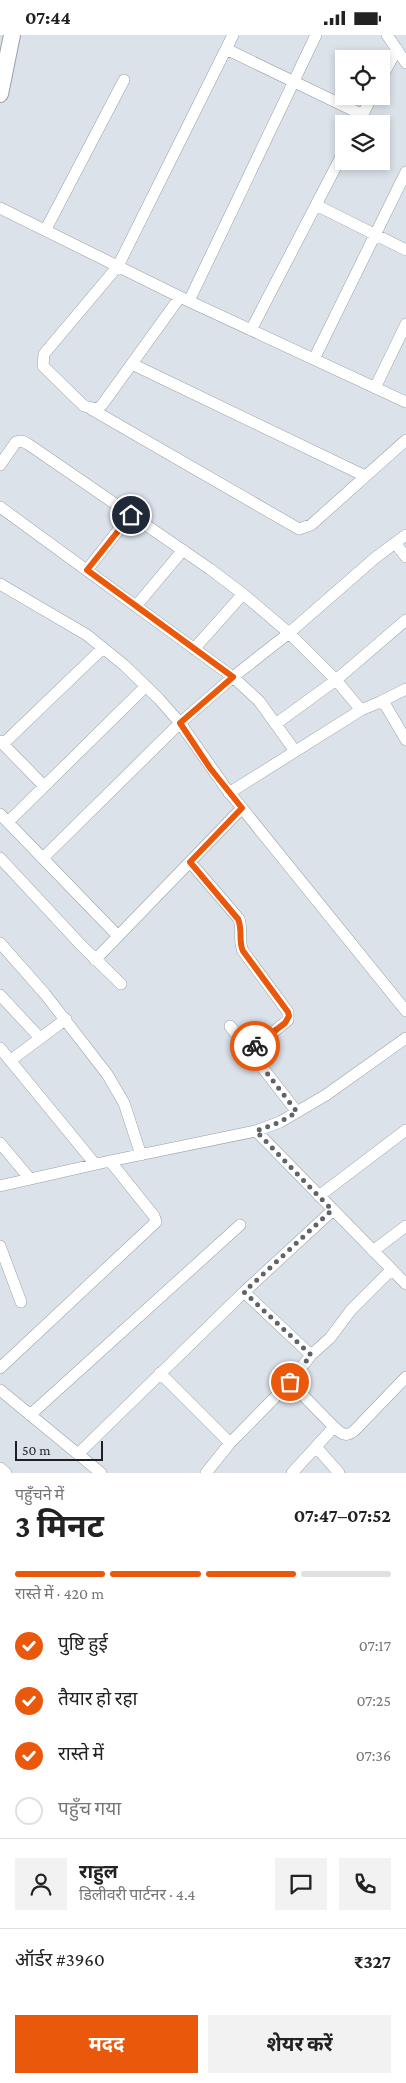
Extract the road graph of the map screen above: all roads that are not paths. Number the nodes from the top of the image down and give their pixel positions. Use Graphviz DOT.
graph roads {
  1 [pos="12,35"];
  2 [pos="233,35"];
  3 [pos="316,35"];
  4 [pos="387,35"];
  5 [pos="226,49"];
  6 [pos="397,49"];
  7 [pos="390,62"];
  8 [pos="406,63"];
  9 [pos="124,81"];
  10 [pos="294,81"];
  11 [pos="0,94"];
  12 [pos="353,115"];
  13 [pos="335,168"];
  14 [pos="406,172"];
  15 [pos="316,205"];
  16 [pos="0,209"];
  17 [pos="46,229"];
  18 [pos="375,235"];
  19 [pos="406,251"];
  20 [pos="118,266"];
  21 [pos="184,299"];
  22 [pos="406,324"];
  23 [pos="251,330"];
  24 [pos="314,359"];
  25 [pos="132,364"];
  26 [pos="375,387"];
  27 [pos="406,403"];
  28 [pos="91,409"];
  29 [pos="406,440"];
  30 [pos="0,465"];
  31 [pos="365,476"];
  32 [pos="0,507"];
  33 [pos="131,515"];
  34 [pos="406,535"];
  35 [pos="395,543"];
  36 [pos="183,550"];
  37 [pos="406,557"];
  38 [pos="87,570"];
  39 [pos="0,585"];
  40 [pos="243,594"];
  41 [pos="136,606"];
  42 [pos="406,620"];
  43 [pos="289,633"];
  44 [pos="104,648"];
  45 [pos="194,649"];
  46 [pos="233,677"];
  47 [pos="336,680"];
  48 [pos="146,686"];
  49 [pos="406,689"];
  50 [pos="380,702"];
  51 [pos="361,710"];
  52 [pos="180,723"];
  53 [pos="277,723"];
  54 [pos="406,740"];
  55 [pos="2,743"];
  56 [pos="295,751"];
  57 [pos="44,786"];
  58 [pos="229,793"];
  59 [pos="242,808"];
  60 [pos="4,818"];
  61 [pos="0,858"];
  62 [pos="43,859"];
  63 [pos="190,862"];
  64 [pos="118,936"];
  65 [pos="0,943"];
  66 [pos="95,960"];
  67 [pos="121,985"];
  68 [pos="0,995"];
  69 [pos="406,1011"];
  70 [pos="66,1019"];
  71 [pos="230,1026"];
  72 [pos="40,1038"];
  73 [pos="406,1038"];
  74 [pos="0,1048"];
  75 [pos="250,1051"];
  76 [pos="11,1060"];
  77 [pos="297,1112"];
  78 [pos="406,1130"];
  79 [pos="256,1131"];
  80 [pos="0,1143"];
  81 [pos="141,1155"];
  82 [pos="110,1161"];
  83 [pos="96,1164"];
  84 [pos="30,1179"];
  85 [pos="0,1186"];
  86 [pos="319,1196"];
  87 [pos="332,1210"];
  88 [pos="240,1225"];
  89 [pos="406,1226"];
  90 [pos="0,1246"];
  91 [pos="373,1251"];
  92 [pos="391,1270"];
  93 [pos="406,1284"];
  94 [pos="244,1292"];
  95 [pos="21,1302"];
  96 [pos="311,1355"];
  97 [pos="0,1368"];
  98 [pos="160,1373"];
  99 [pos="406,1377"];
  100 [pos="290,1382"];
  101 [pos="0,1390"];
  102 [pos="30,1415"];
  103 [pos="334,1427"];
  104 [pos="230,1443"];
  105 [pos="317,1448"];
  106 [pos="78,1455"];
  107 [pos="0,1468"];
  108 [pos="6,1473"];
  109 [pos="101,1473"];
  110 [pos="206,1473"];
  111 [pos="292,1473"];
  112 [pos="339,1473"];
  1 -- 11 [label="street"];
  2 -- 5 [label="street"];
  3 -- 10 [label="street"];
  4 -- 6 [label="street"];
  5 -- 10 [label="street"];
  5 -- 20 [label="street"];
  6 -- 7 [label="street"];
  6 -- 8 [label="street"];
  9 -- 17 [label="street"];
  10 -- 12 [label="street"];
  10 -- 21 [label="street"];
  13 -- 15 [label="street"];
  14 -- 18 [label="street"];
  15 -- 18 [label="street"];
  15 -- 23 [label="street"];
  16 -- 17 [label="street"];
  17 -- 20 [label="street"];
  18 -- 19 [label="street"];
  18 -- 24 [label="street"];
  20 -- 21 [label="street"];
  20 -- 28 [label="street"];
  21 -- 23 [label="street"];
  21 -- 25 [label="street"];
  22 -- 26 [label="street"];
  23 -- 24 [label="street"];
  24 -- 26 [label="street"];
  25 -- 28 [label="street"];
  25 -- 31 [label="street"];
  26 -- 27 [label="street"];
  28 -- 31 [label="street"];
  29 -- 31 [label="street"];
  30 -- 33 [label="street"];
  32 -- 38 [label="street"];
  33 -- 36 [label="street"];
  33 -- 38 [label="street"];
  34 -- 35 [label="street"];
  35 -- 37 [label="street"];
  35 -- 43 [label="street"];
  36 -- 40 [label="street"];
  36 -- 41 [label="street"];
  38 -- 41 [label="street"];
  39 -- 44 [label="street"];
  40 -- 43 [label="street"];
  40 -- 45 [label="street"];
  41 -- 45 [label="street"];
  42 -- 47 [label="street"];
  43 -- 46 [label="street"];
  43 -- 47 [label="street"];
  44 -- 48 [label="street"];
  44 -- 55 [label="street"];
  45 -- 46 [label="street"];
  46 -- 52 [label="street"];
  46 -- 53 [label="street"];
  47 -- 51 [label="street"];
  47 -- 53 [label="street"];
  48 -- 52 [label="street"];
  48 -- 57 [label="street"];
  49 -- 50 [label="street"];
  50 -- 51 [label="street"];
  50 -- 54 [label="street"];
  51 -- 56 [label="street"];
  52 -- 58 [label="street"];
  52 -- 62 [label="street"];
  53 -- 56 [label="street"];
  55 -- 57 [label="street"];
  56 -- 58 [label="street"];
  57 -- 60 [label="street"];
  58 -- 59 [label="street"];
  59 -- 63 [label="street"];
  59 -- 69 [label="street"];
  60 -- 62 [label="street"];
  61 -- 66 [label="street"];
  62 -- 64 [label="street"];
  63 -- 64 [label="street"];
  63 -- 75 [label="street"];
  64 -- 66 [label="street"];
  65 -- 70 [label="street"];
  66 -- 67 [label="street"];
  68 -- 72 [label="street"];
  70 -- 72 [label="street"];
  70 -- 81 [label="street"];
  71 -- 75 [label="street"];
  72 -- 76 [label="street"];
  73 -- 77 [label="street"];
  74 -- 76 [label="street"];
  75 -- 77 [label="street"];
  76 -- 83 [label="street"];
  77 -- 79 [label="street"];
  78 -- 86 [label="street"];
  79 -- 81 [label="street"];
  79 -- 86 [label="street"];
  80 -- 84 [label="street"];
  81 -- 82 [label="street"];
  82 -- 83 [label="street"];
  82 -- 97 [label="street"];
  83 -- 84 [label="street"];
  84 -- 85 [label="street"];
  86 -- 87 [label="street"];
  87 -- 91 [label="street"];
  87 -- 94 [label="street"];
  88 -- 102 [label="street"];
  89 -- 91 [label="street"];
  90 -- 95 [label="street"];
  91 -- 92 [label="street"];
  92 -- 93 [label="street"];
  92 -- 96 [label="street"];
  94 -- 96 [label="street"];
  94 -- 98 [label="street"];
  96 -- 100 [label="street"];
  98 -- 104 [label="street"];
  98 -- 106 [label="street"];
  99 -- 103 [label="street"];
  100 -- 103 [label="street"];
  100 -- 104 [label="street"];
  101 -- 102 [label="street"];
  102 -- 106 [label="street"];
  103 -- 105 [label="street"];
  104 -- 110 [label="street"];
  105 -- 111 [label="street"];
  105 -- 112 [label="street"];
  106 -- 109 [label="street"];
  107 -- 108 [label="street"];
}
